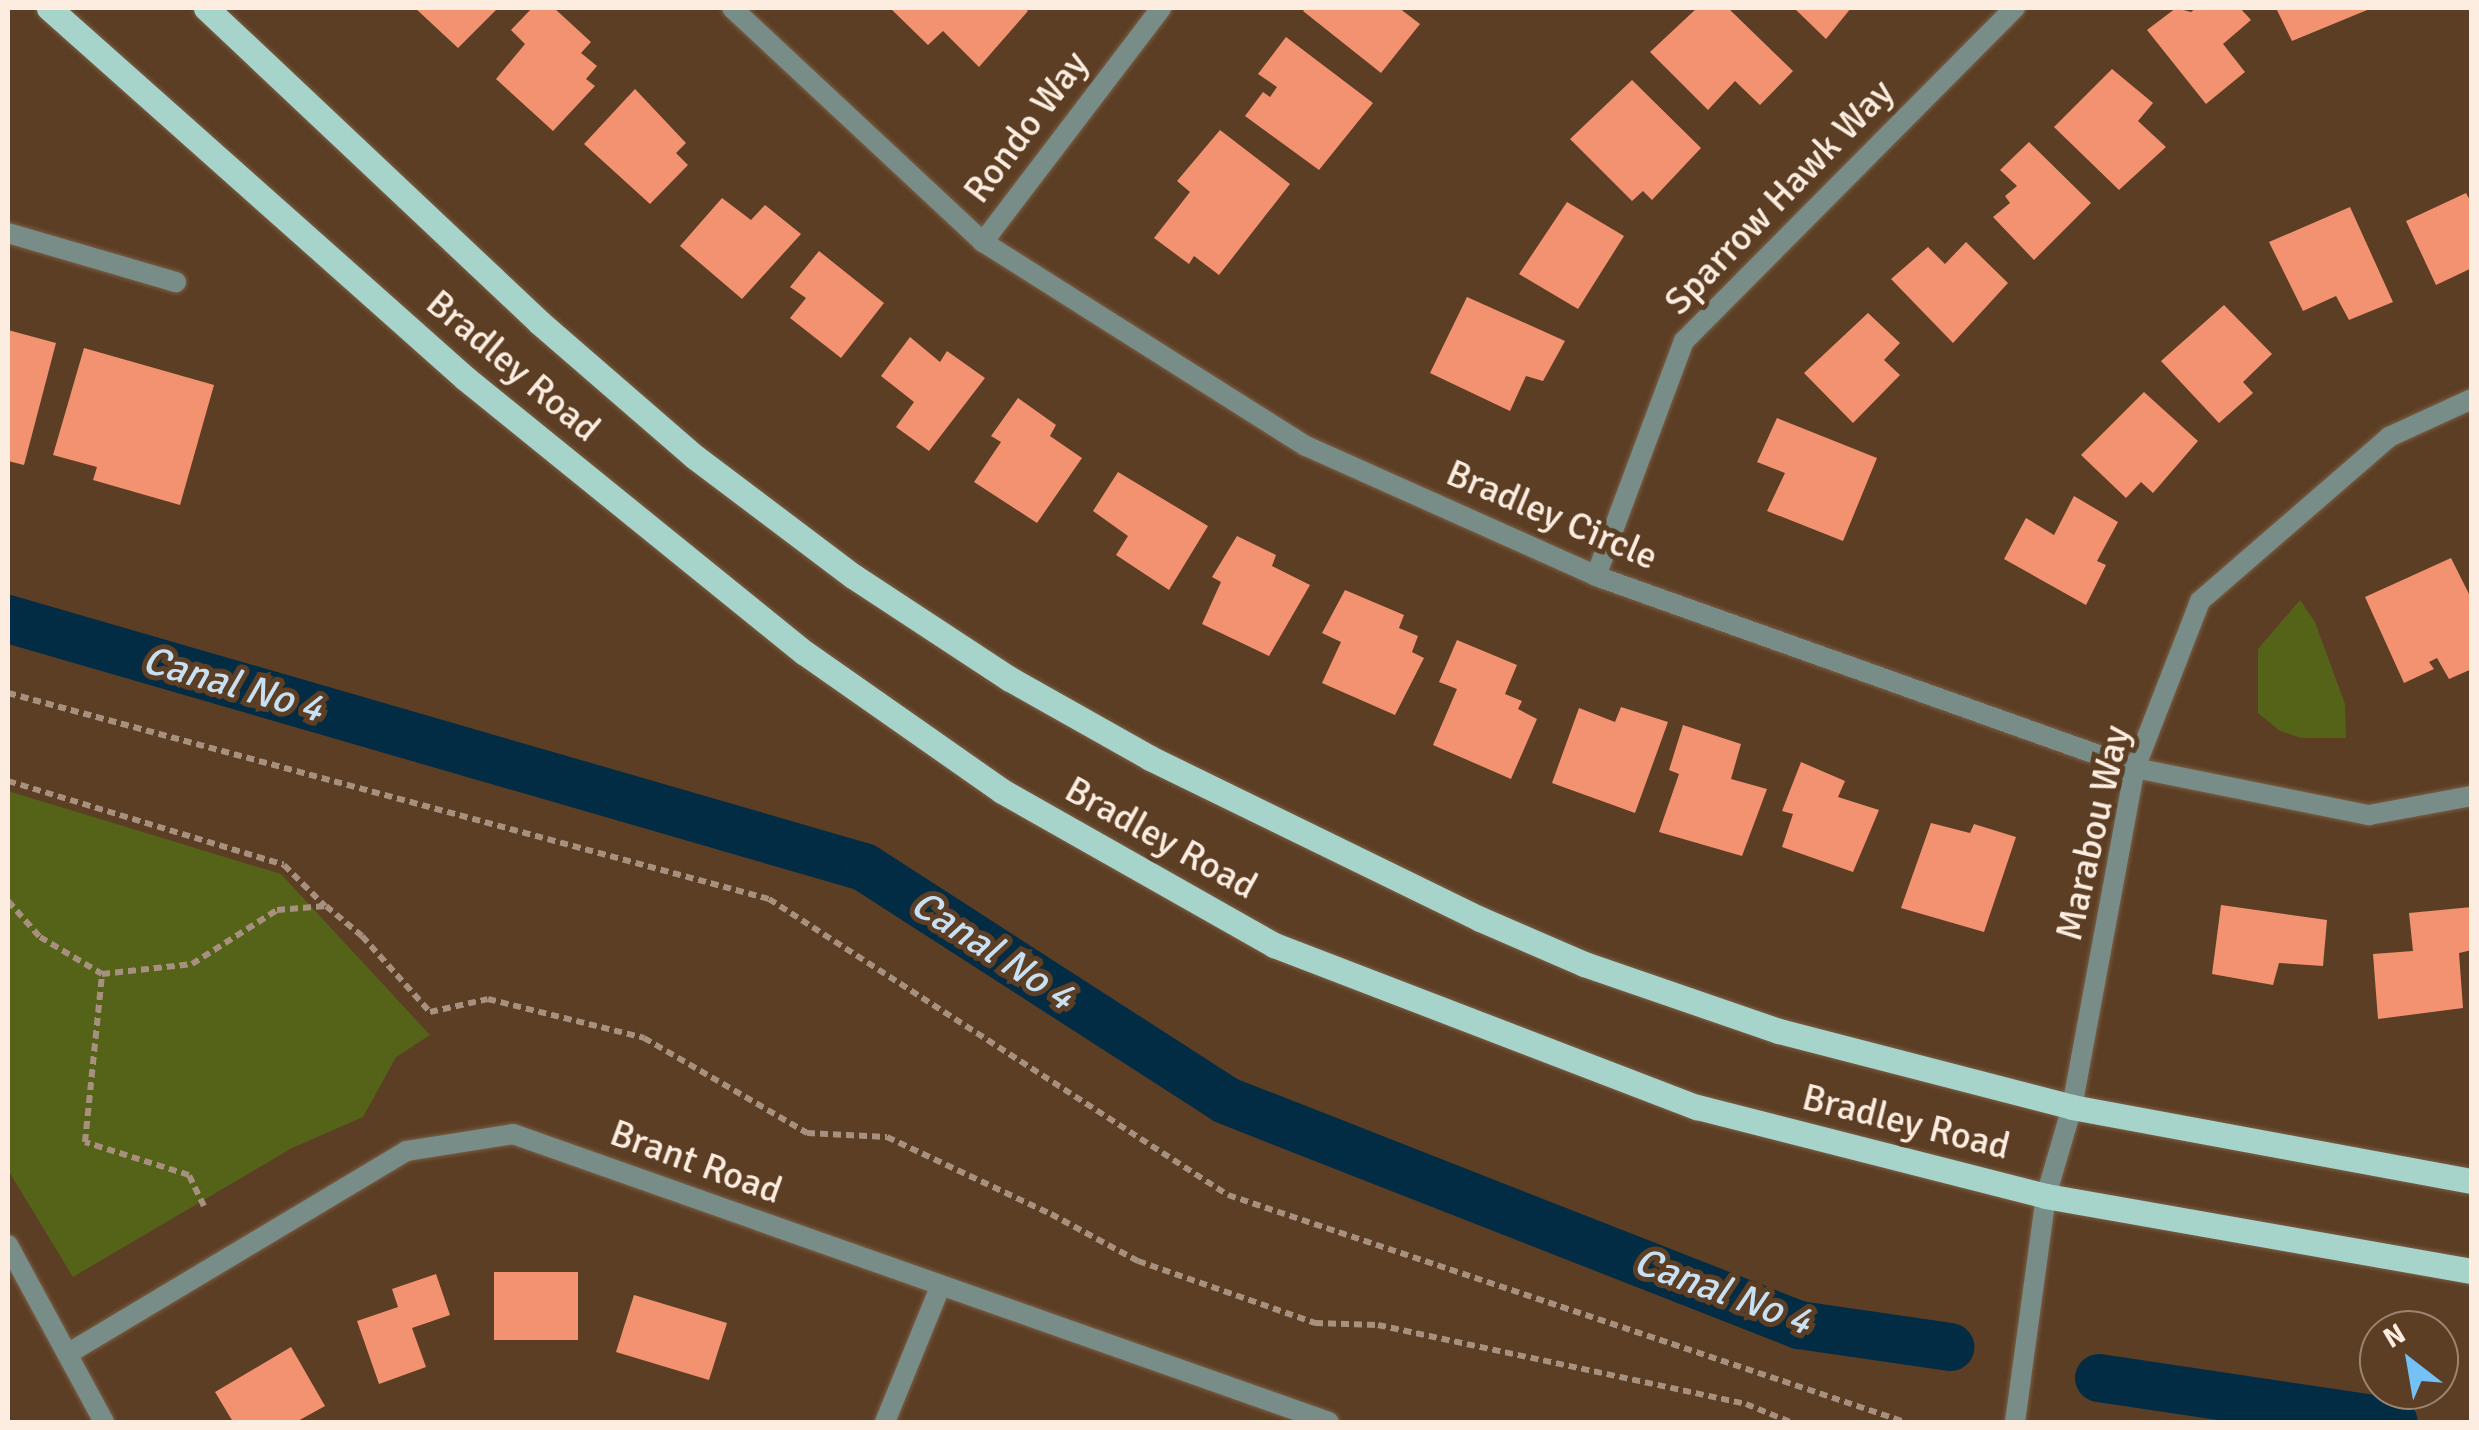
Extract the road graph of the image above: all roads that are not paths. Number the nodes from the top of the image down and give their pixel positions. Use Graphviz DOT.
graph roads {
  1 [pos="49,8"];
  2 [pos="206,8"];
  3 [pos="732,8"];
  4 [pos="1161,8"];
  5 [pos="2015,8"];
  6 [pos="8,233"];
  7 [pos="983,242"];
  8 [pos="176,282"];
  9 [pos="2472,399"];
  10 [pos="1596,576"];
  11 [pos="2135,768"];
  12 [pos="2472,796"];
  13 [pos="2072,1106"];
  14 [pos="2472,1181"];
  15 [pos="2046,1196"];
  16 [pos="8,1245"];
  17 [pos="2472,1271"];
  18 [pos="940,1287"];
  19 [pos="69,1353"];
  20 [pos="104,1422"];
  21 [pos="886,1422"];
  22 [pos="1330,1422"];
  23 [pos="2015,1422"];
  1 -- 15 [label="main road, Bradley Road"];
  2 -- 13 [label="main road, Bradley Road"];
  3 -- 7 [label="street, Bradley Circle"];
  4 -- 7 [label="street, Rondo Way"];
  5 -- 10 [label="street, Sparrow Hawk Way"];
  6 -- 8 [label="street"];
  7 -- 10 [label="street, Bradley Circle"];
  9 -- 11 [label="street, Marabou Way"];
  10 -- 11 [label="street, Bradley Circle"];
  11 -- 12 [label="street, Bradley Circle"];
  11 -- 13 [label="street, Marabou Way"];
  13 -- 14 [label="main road, Bradley Road"];
  13 -- 15 [label="street, Marabou Way"];
  15 -- 17 [label="main road, Bradley Road"];
  15 -- 23 [label="street, Marabou Way"];
  16 -- 19 [label="street"];
  18 -- 19 [label="street, Brant Road"];
  18 -- 21 [label="street"];
  18 -- 22 [label="street, Brant Road"];
  19 -- 20 [label="street"];
}
